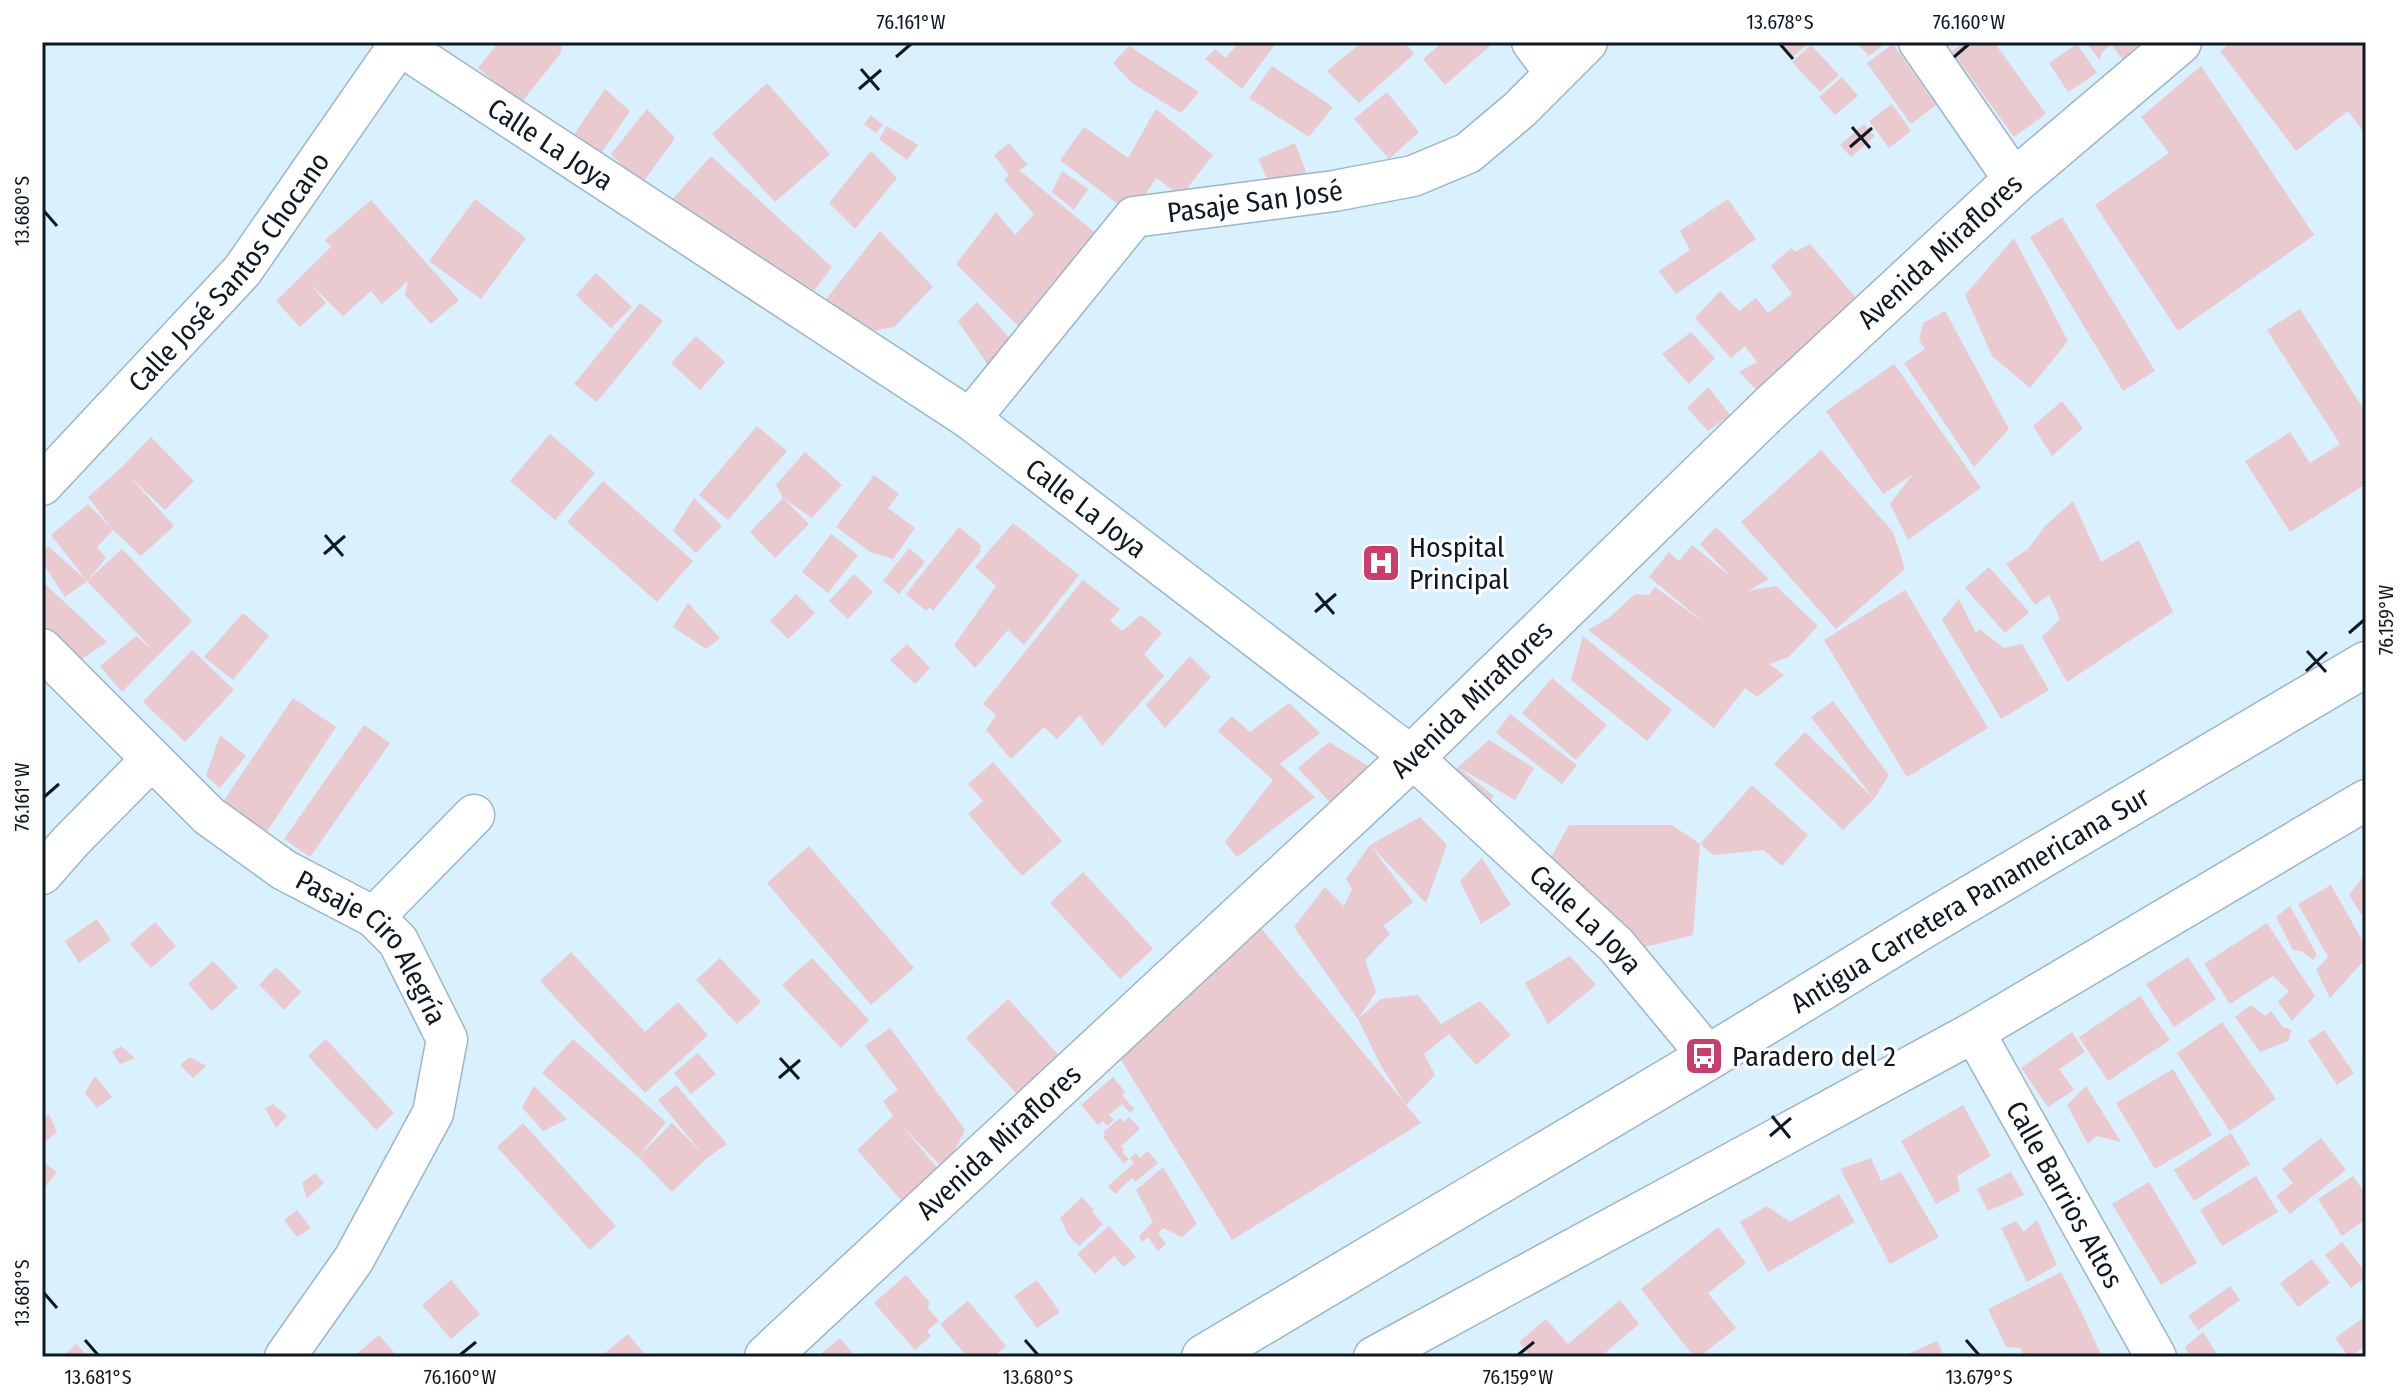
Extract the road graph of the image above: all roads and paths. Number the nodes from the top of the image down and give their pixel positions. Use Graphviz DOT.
graph roads {
  1 [pos="1587,42"];
  2 [pos="1919,42"];
  3 [pos="2179,42"];
  4 [pos="398,43"];
  5 [pos="1544,58"];
  6 [pos="2015,181"];
  7 [pos="970,419"];
  8 [pos="42,485"];
  9 [pos="42,649"];
  10 [pos="2366,664"];
  11 [pos="1412,757"];
  12 [pos="152,759"];
  13 [pos="2366,800"];
  14 [pos="474,815"];
  15 [pos="42,874"];
  16 [pos="374,917"];
  17 [pos="1974,1032"];
  18 [pos="1709,1057"];
  19 [pos="285,1357"];
  20 [pos="767,1357"];
  21 [pos="1204,1357"];
  22 [pos="1374,1357"];
  23 [pos="2156,1357"];
  1 -- 5 [label="street, Pasaje San José"];
  2 -- 6 [label="street"];
  3 -- 6 [label="main road, Avenida Miraflores"];
  4 -- 7 [label="street, Calle La Joya"];
  4 -- 8 [label="street, Calle José Santos Chocano"];
  5 -- 7 [label="street, Pasaje San José"];
  6 -- 11 [label="main road, Avenida Miraflores"];
  7 -- 11 [label="street, Calle La Joya"];
  9 -- 12 [label="street, Pasaje Ciro Alegría"];
  10 -- 18 [label="main road, Antigua Carretera Panamericana Sur"];
  11 -- 18 [label="street, Calle La Joya"];
  11 -- 20 [label="main road, Avenida Miraflores"];
  12 -- 15 [label="street"];
  12 -- 16 [label="street, Pasaje Ciro Alegría"];
  13 -- 17 [label="street"];
  14 -- 16 [label="street"];
  16 -- 19 [label="street, Pasaje Ciro Alegría"];
  17 -- 22 [label="street"];
  17 -- 23 [label="street, Calle Barrios Altos"];
  18 -- 21 [label="main road, Antigua Carretera Panamericana Sur"];
}
